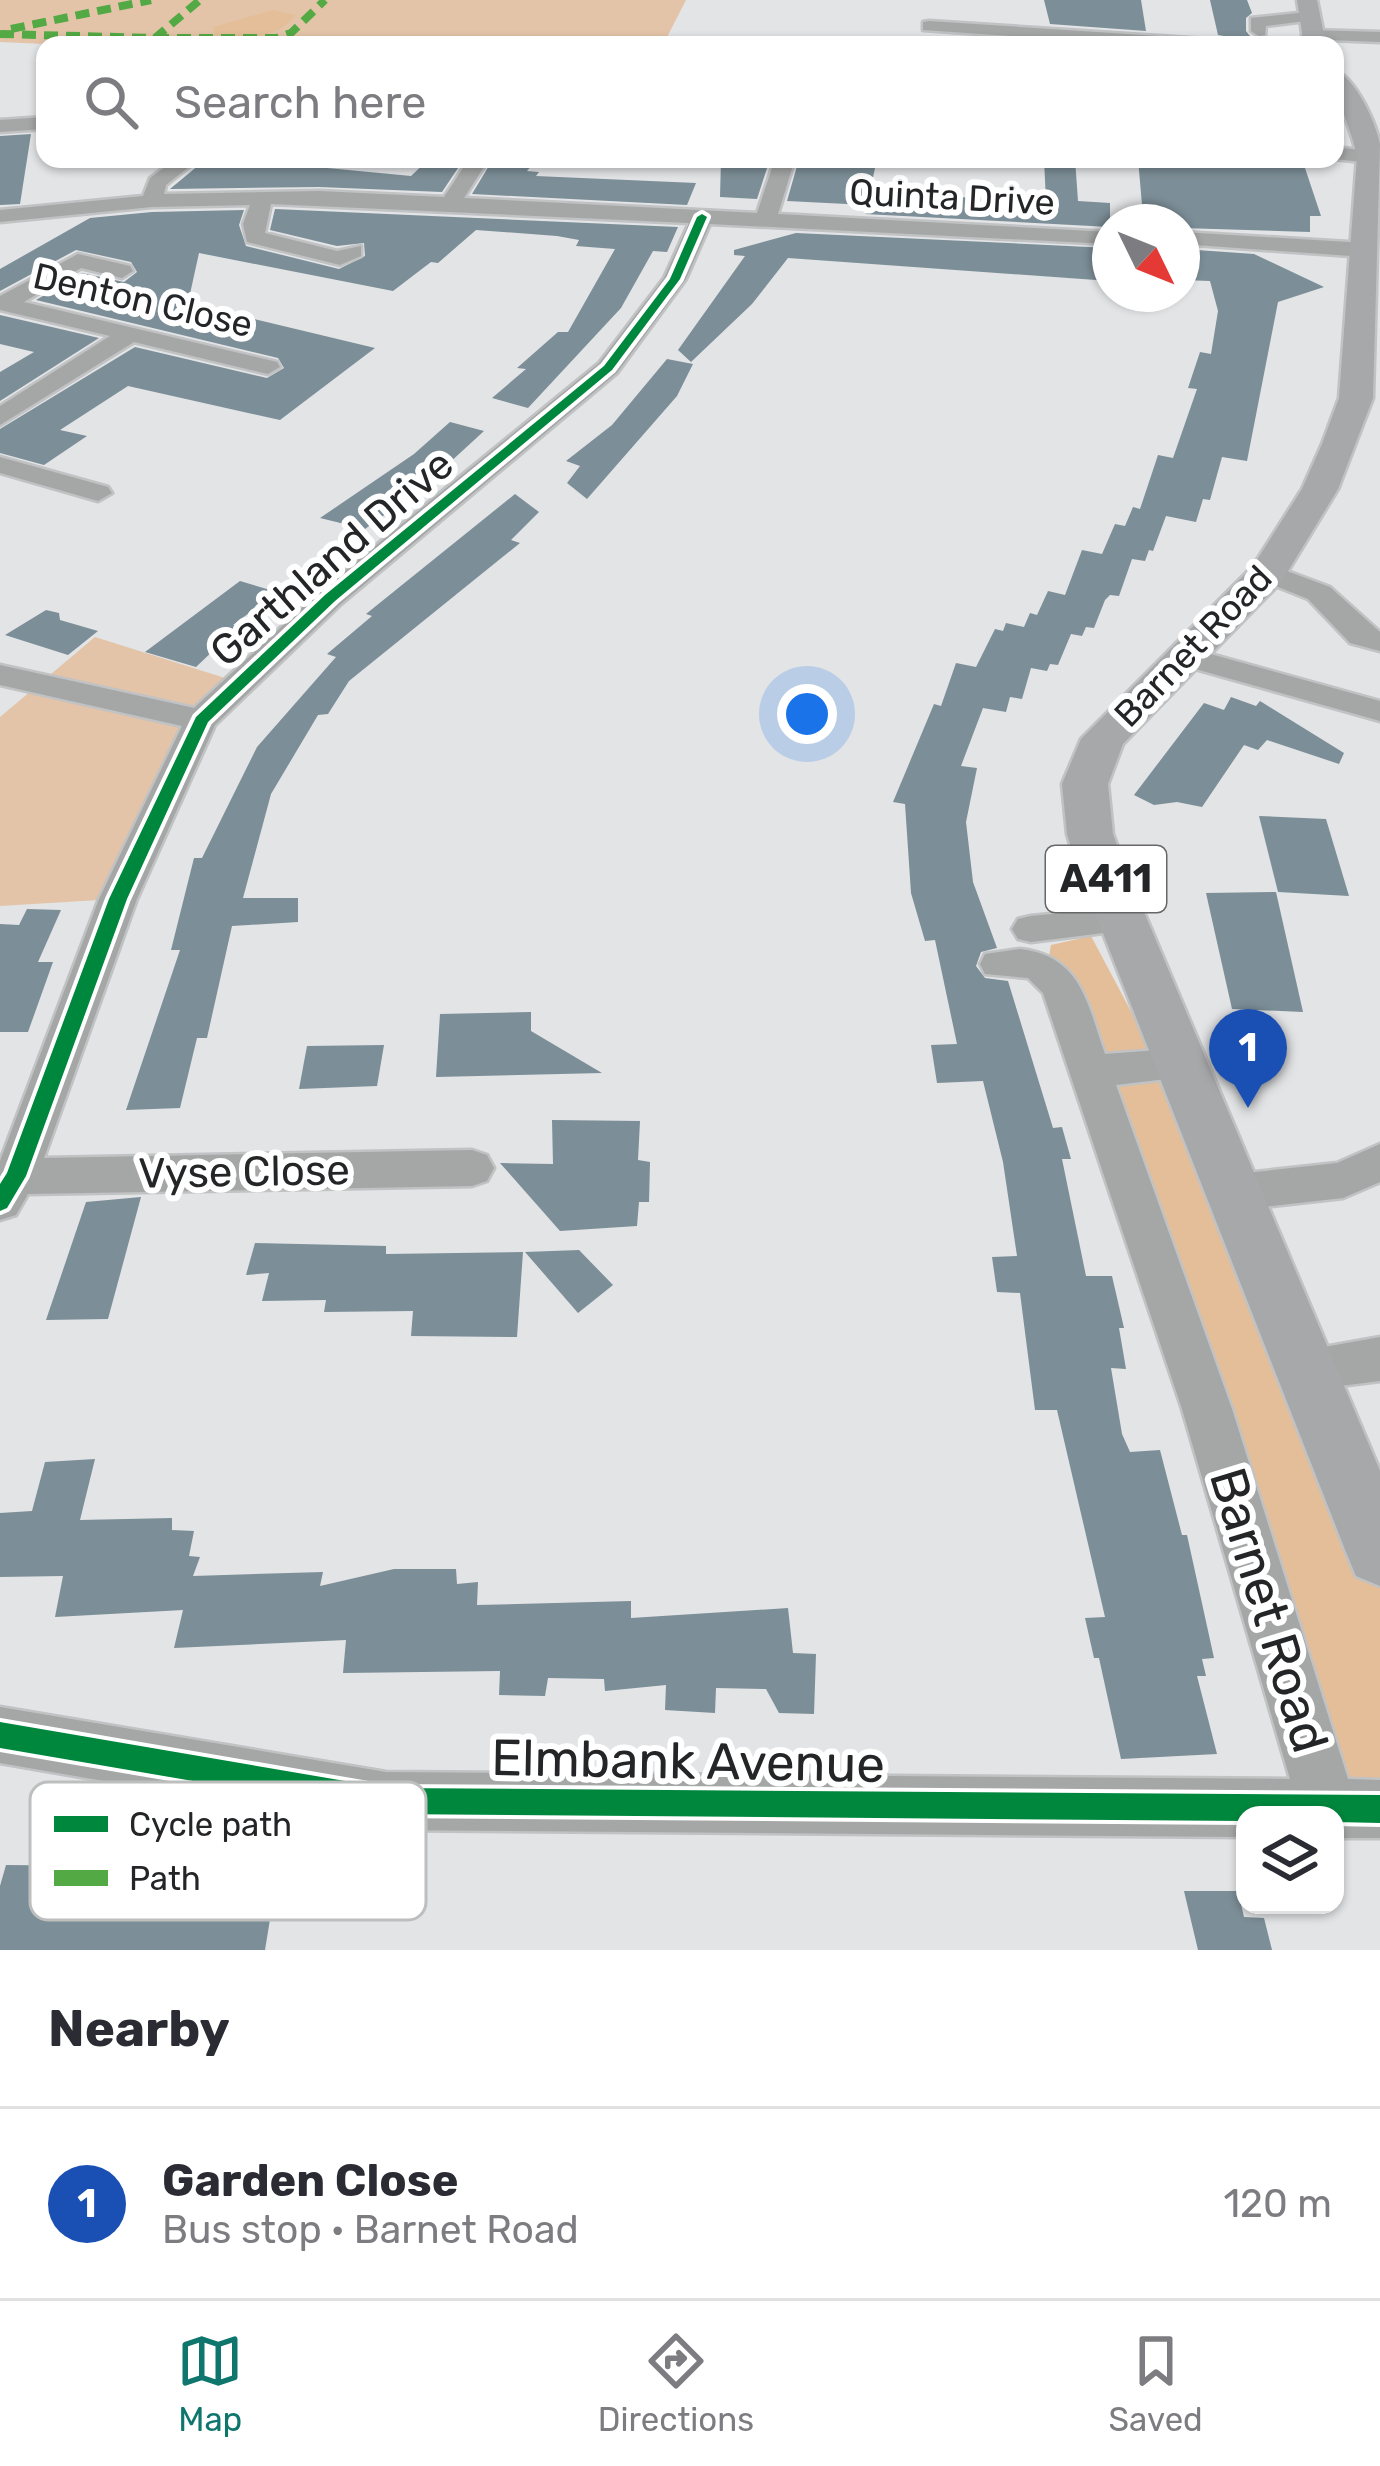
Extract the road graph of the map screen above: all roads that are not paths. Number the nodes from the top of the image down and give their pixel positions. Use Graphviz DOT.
graph roads {
  1 [pos="1115,13"];
  2 [pos="1307,16"];
  3 [pos="929,26"];
  4 [pos="1010,36"];
  5 [pos="1117,36"];
  6 [pos="1265,36"];
  7 [pos="1380,37"];
  8 [pos="1344,93"];
  9 [pos="36,123"];
  10 [pos="0,126"];
  11 [pos="1373,153"];
  12 [pos="176,168"];
  13 [pos="473,168"];
  14 [pos="781,168"];
  15 [pos="263,198"];
  16 [pos="152,201"];
  17 [pos="451,202"];
  18 [pos="702,218"];
  19 [pos="2,219"];
  20 [pos="765,220"];
  21 [pos="1371,231"];
  22 [pos="1092,237"];
  23 [pos="1200,237"];
  24 [pos="353,251"];
  25 [pos="122,271"];
  26 [pos="2,303"];
  27 [pos="129,335"];
  28 [pos="268,367"];
  29 [pos="0,417"];
  30 [pos="0,465"];
  31 [pos="98,493"];
  32 [pos="1268,573"];
  33 [pos="1380,642"];
  34 [pos="1185,656"];
  35 [pos="0,675"];
  36 [pos="1275,682"];
  37 [pos="1380,711"];
  38 [pos="201,720"];
  39 [pos="1380,736"];
  40 [pos="1124,920"];
  41 [pos="1185,1064"];
  42 [pos="1092,1071"];
  43 [pos="1380,1162"];
  44 [pos="472,1168"];
  45 [pos="8,1189"];
  46 [pos="1237,1192"];
  47 [pos="1380,1359"];
  48 [pos="1308,1368"];
  49 [pos="1380,1552"];
  50 [pos="0,1735"];
  51 [pos="275,1782"];
  52 [pos="426,1801"];
  53 [pos="1354,1809"];
  1 -- 5 [label="street"];
  2 -- 6 [label="street"];
  2 -- 7 [label="street"];
  3 -- 4 [label="street"];
  8 -- 11 [label="main road, Barnet Road / A411"];
  9 -- 10 [label="street"];
  11 -- 21 [label="main road, Barnet Road / A411"];
  12 -- 16 [label="street"];
  13 -- 17 [label="street"];
  14 -- 20 [label="street"];
  15 -- 16 [label="street, Quinta Drive"];
  15 -- 17 [label="street, Quinta Drive"];
  15 -- 24 [label="street"];
  16 -- 19 [label="street, Quinta Drive"];
  17 -- 18 [label="street, Quinta Drive"];
  18 -- 20 [label="street, Quinta Drive"];
  18 -- 38 [label="street, Garthland Drive"];
  20 -- 22 [label="street, Quinta Drive"];
  21 -- 23 [label="street"];
  21 -- 32 [label="main road, Barnet Road / A411"];
  25 -- 26 [label="street"];
  26 -- 27 [label="street, Denton Close"];
  27 -- 28 [label="street, Denton Close"];
  27 -- 29 [label="street"];
  30 -- 31 [label="street"];
  32 -- 33 [label="street"];
  32 -- 34 [label="main road, Barnet Road / A411"];
  34 -- 36 [label="street"];
  34 -- 40 [label="main road, Barnet Road / A411"];
  35 -- 38 [label="street"];
  36 -- 37 [label="street"];
  36 -- 39 [label="street"];
  38 -- 45 [label="street, Garthland Drive"];
  40 -- 41 [label="main road, Barnet Road / A411"];
  40 -- 42 [label="street, Barnet Road"];
  41 -- 42 [label="street"];
  41 -- 46 [label="main road, Barnet Road / A411"];
  42 -- 53 [label="street, Barnet Road"];
  43 -- 46 [label="street"];
  44 -- 45 [label="street, Vyse Close"];
  46 -- 48 [label="main road, Barnet Road / A411"];
  47 -- 48 [label="street"];
  48 -- 49 [label="main road, Barnet Road / A411"];
  50 -- 51 [label="street, Elmbank Avenue"];
  52 -- 53 [label="street, Elmbank Avenue"];
}
